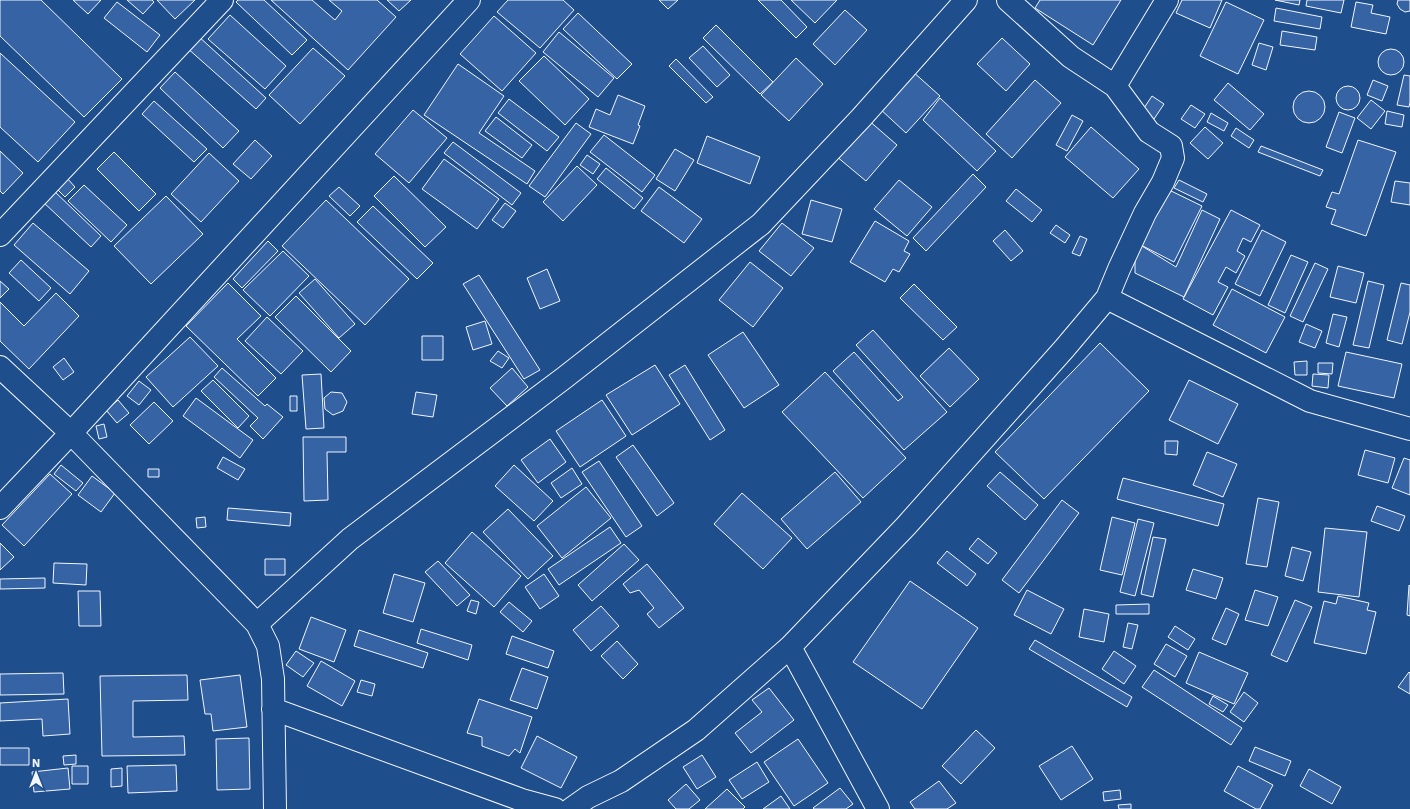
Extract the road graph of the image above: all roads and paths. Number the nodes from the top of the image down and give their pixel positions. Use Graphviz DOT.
graph roads {
  1 [pos="222,0"];
  2 [pos="469,0"];
  3 [pos="966,0"];
  4 [pos="1008,0"];
  5 [pos="1167,0"];
  6 [pos="1115,86"];
  7 [pos="0,235"];
  8 [pos="1107,298"];
  9 [pos="0,367"];
  10 [pos="1410,429"];
  11 [pos="71,433"];
  12 [pos="0,508"];
  13 [pos="257,624"];
  14 [pos="790,647"];
  15 [pos="273,709"];
  16 [pos="275,809"];
  17 [pos="555,809"];
  18 [pos="571,809"];
  19 [pos="878,809"];
  1 -- 7 [label="street"];
  2 -- 11 [label="street"];
  3 -- 13 [label="street"];
  4 -- 6 [label="street"];
  5 -- 6 [label="street"];
  6 -- 8 [label="street"];
  8 -- 10 [label="street"];
  8 -- 14 [label="street"];
  9 -- 11 [label="street"];
  11 -- 12 [label="street"];
  11 -- 13 [label="street"];
  13 -- 15 [label="street"];
  14 -- 18 [label="street"];
  14 -- 19 [label="street"];
  15 -- 16 [label="street"];
  15 -- 17 [label="street"];
}
